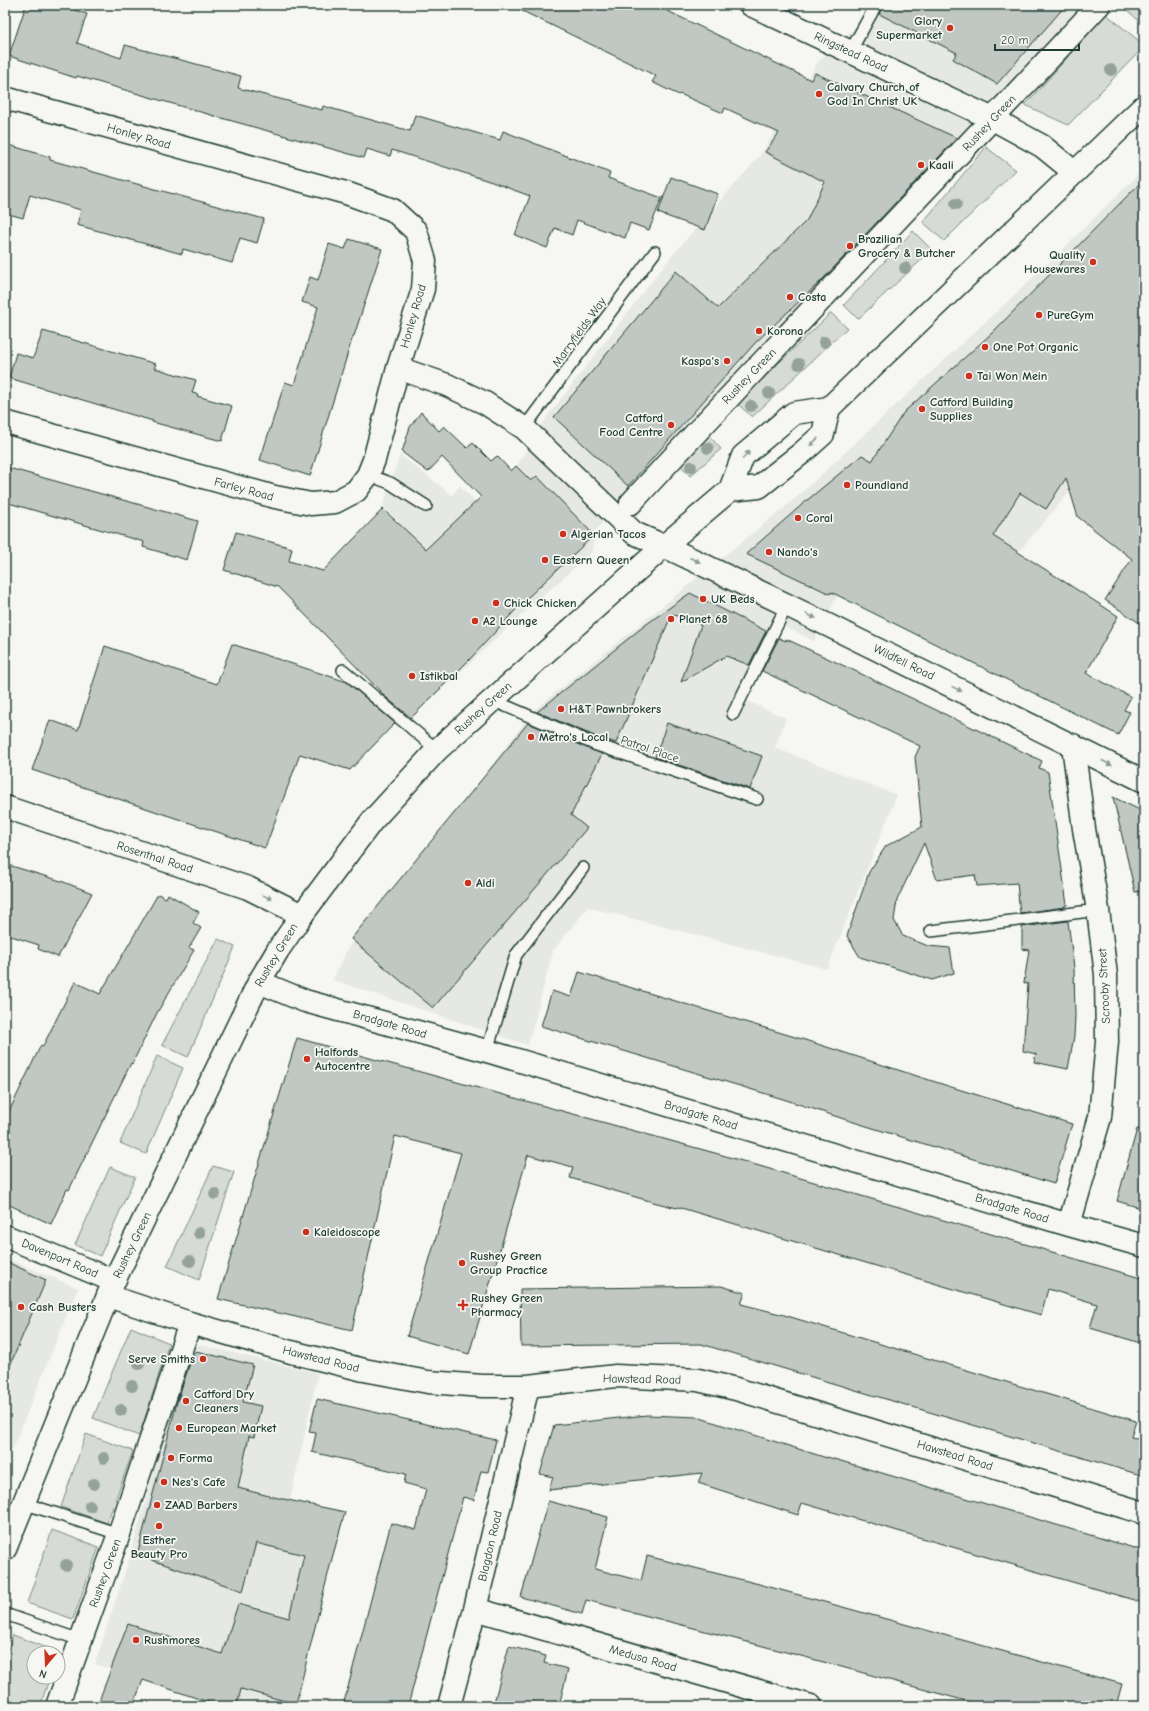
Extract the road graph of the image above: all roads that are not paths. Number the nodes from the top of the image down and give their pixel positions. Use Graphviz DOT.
graph roads {
  1 [pos="751,5"];
  2 [pos="876,5"];
  3 [pos="1099,5"];
  4 [pos="850,52"];
  5 [pos="5,98"];
  6 [pos="1144,106"];
  7 [pos="993,119"];
  8 [pos="1074,172"];
  9 [pos="655,252"];
  10 [pos="398,368"];
  11 [pos="829,408"];
  12 [pos="5,422"];
  13 [pos="524,428"];
  14 [pos="368,474"];
  15 [pos="730,490"];
  16 [pos="631,503"];
  17 [pos="426,506"];
  18 [pos="664,546"];
  19 [pos="787,604"];
  20 [pos="343,670"];
  21 [pos="492,700"];
  22 [pos="733,714"];
  23 [pos="1072,745"];
  24 [pos="437,750"];
  25 [pos="1144,781"];
  26 [pos="757,799"];
  27 [pos="5,807"];
  28 [pos="583,868"];
  29 [pos="1098,910"];
  30 [pos="302,915"];
  31 [pos="931,931"];
  32 [pos="259,982"];
  33 [pos="487,1051"];
  34 [pos="1070,1225"];
  35 [pos="5,1236"];
  36 [pos="1144,1246"];
  37 [pos="111,1288"];
  38 [pos="190,1323"];
  39 [pos="528,1386"];
  40 [pos="23,1503"];
  41 [pos="1144,1513"];
  42 [pos="119,1534"];
  43 [pos="5,1549"];
  44 [pos="475,1609"];
  45 [pos="5,1614"];
  46 [pos="80,1640"];
  47 [pos="57,1706"];
  48 [pos="449,1706"];
  49 [pos="811,1706"];
  1 -- 4 [label="main road, Ringstead Road"];
  2 -- 4 [label="lane"];
  3 -- 7 [label="main road, Rushey Green"];
  4 -- 7 [label="main road, Ringstead Road"];
  5 -- 10 [label="main road, Honley Road"];
  6 -- 8 [label="main road"];
  7 -- 8 [label="main road, Ringstead Road"];
  7 -- 16 [label="main road, Rushey Green"];
  8 -- 11 [label="main road"];
  9 -- 13 [label="lane, Marryfields Way"];
  10 -- 13 [label="main road"];
  10 -- 14 [label="main road, Farley Road"];
  15 -- 11 [label="main road, Rushey Green, one-way"];
  11 -- 15 [label="main road, one-way"];
  12 -- 14 [label="main road, Farley Road"];
  13 -- 18 [label="main road"];
  14 -- 17 [label="lane"];
  15 -- 18 [label="main road, Rushey Green"];
  18 -- 19 [label="main road, Wildfell Road, one-way"];
  18 -- 21 [label="main road, Rushey Green"];
  19 -- 22 [label="lane"];
  19 -- 23 [label="main road, Wildfell Road, one-way"];
  20 -- 24 [label="lane"];
  21 -- 24 [label="main road, Rushey Green"];
  21 -- 26 [label="lane, Patrol Place"];
  23 -- 25 [label="main road, Wildfell Road, one-way"];
  23 -- 29 [label="main road, Scrooby Street"];
  24 -- 30 [label="main road, Rushey Green"];
  27 -- 30 [label="main road, Rosenthal Road, one-way"];
  28 -- 33 [label="lane"];
  29 -- 31 [label="lane"];
  29 -- 34 [label="main road, Scrooby Street"];
  30 -- 32 [label="main road, Rushey Green"];
  32 -- 33 [label="main road, Bradgate Road"];
  32 -- 37 [label="main road, Rushey Green"];
  33 -- 34 [label="main road, Bradgate Road"];
  34 -- 36 [label="main road, Bradgate Road"];
  35 -- 37 [label="main road, Davenport Road"];
  37 -- 38 [label="main road, Hawstead Road"];
  37 -- 40 [label="main road, Rushey Green"];
  38 -- 39 [label="main road, Hawstead Road"];
  38 -- 42 [label="main road, Rushey Green"];
  39 -- 41 [label="main road, Hawstead Road"];
  39 -- 44 [label="main road, Blagdon Road"];
  40 -- 42 [label="lane"];
  40 -- 43 [label="main road, Rushey Green"];
  42 -- 46 [label="main road, Rushey Green"];
  44 -- 48 [label="main road, Blagdon Road"];
  44 -- 49 [label="main road, Medusa Road"];
  45 -- 46 [label="lane"];
  46 -- 47 [label="main road, Rushey Green"];
}
